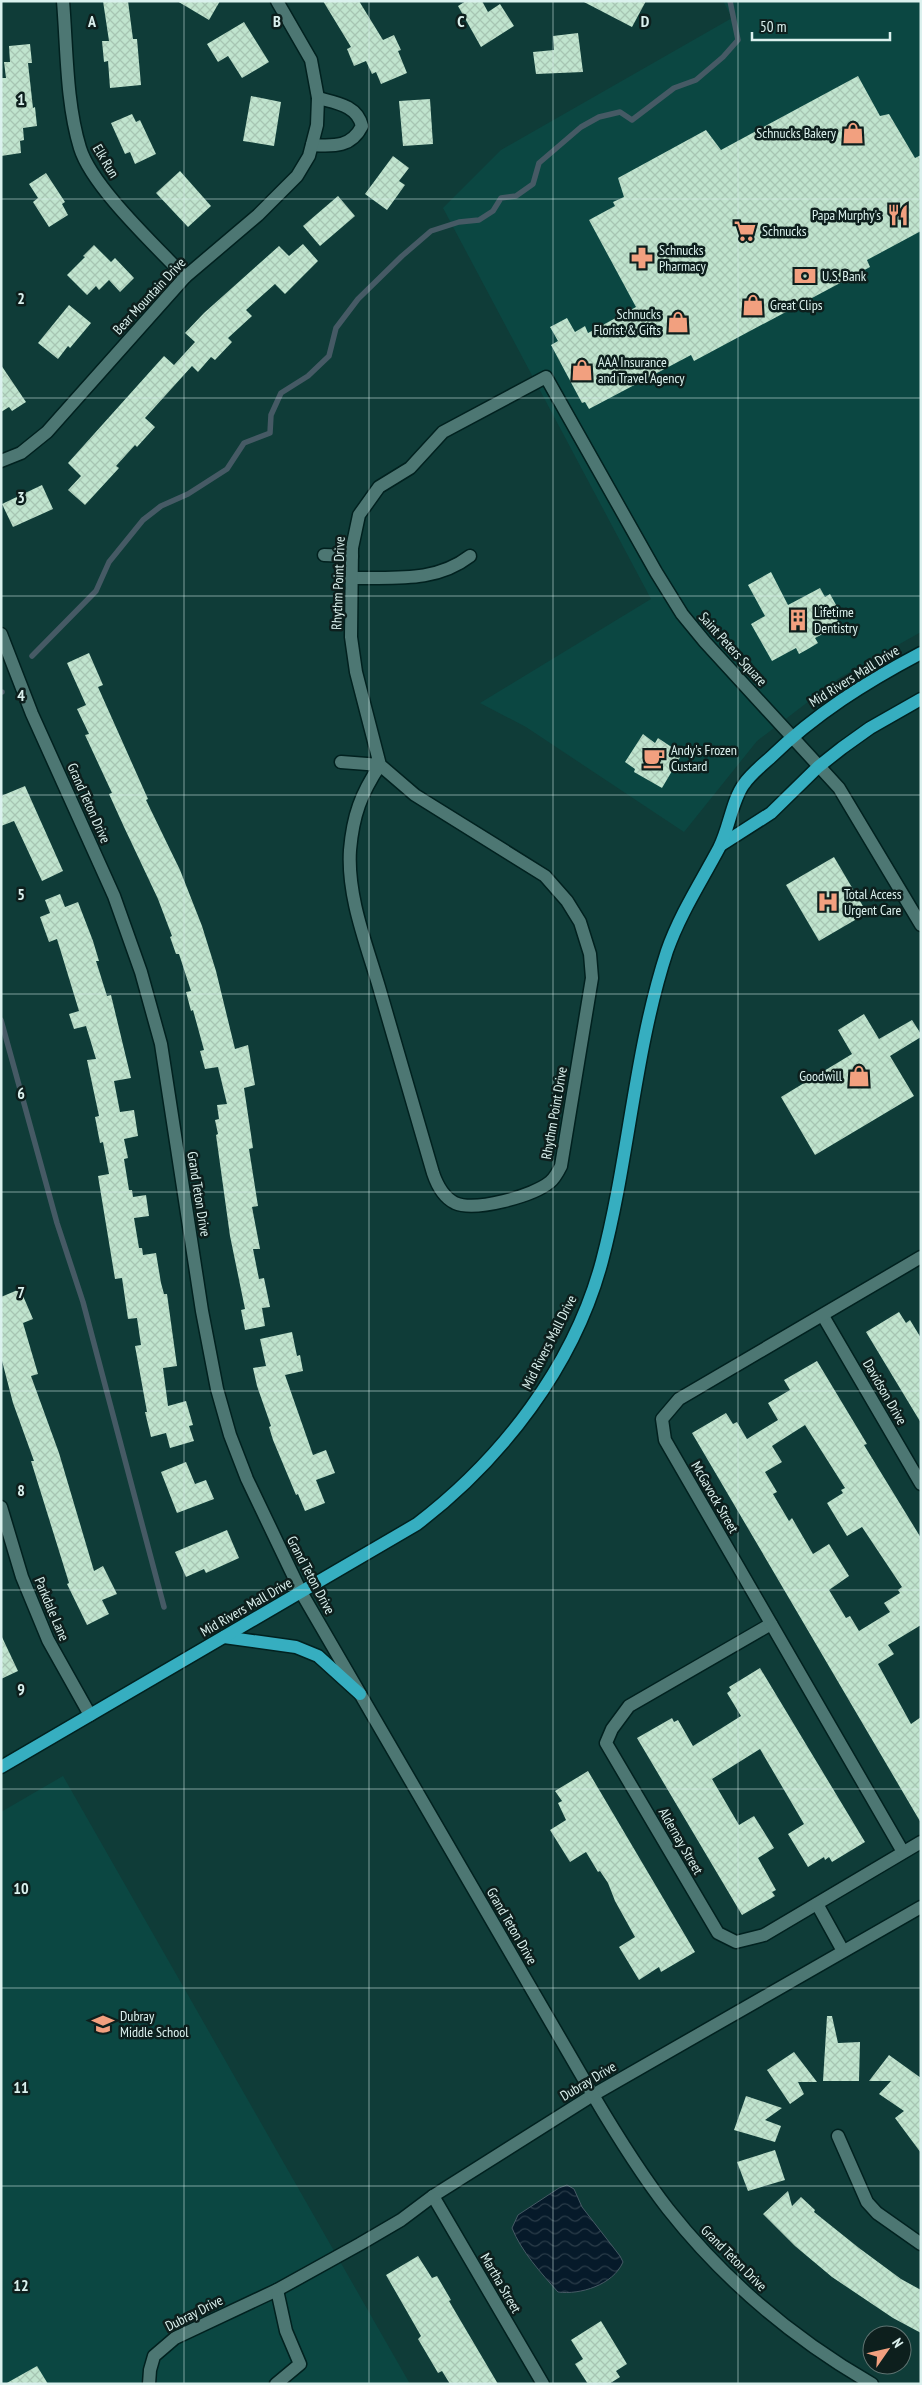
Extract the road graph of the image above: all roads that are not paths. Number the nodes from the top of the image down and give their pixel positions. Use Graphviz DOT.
graph roads {
  1 [pos="63,1"];
  2 [pos="277,1"];
  3 [pos="318,98"];
  4 [pos="312,145"];
  5 [pos="185,277"];
  6 [pos="546,377"];
  7 [pos="1,461"];
  8 [pos="324,555"];
  9 [pos="352,556"];
  10 [pos="470,556"];
  11 [pos="351,578"];
  12 [pos="1,634"];
  13 [pos="921,653"];
  14 [pos="921,699"];
  15 [pos="791,737"];
  16 [pos="341,762"];
  17 [pos="380,765"];
  18 [pos="818,767"];
  19 [pos="721,845"];
  20 [pos="921,925"];
  21 [pos="921,1257"];
  22 [pos="823,1316"];
  23 [pos="921,1484"];
  24 [pos="1,1507"];
  25 [pos="301,1592"];
  26 [pos="771,1624"];
  27 [pos="224,1637"];
  28 [pos="360,1694"];
  29 [pos="90,1715"];
  30 [pos="1,1767"];
  31 [pos="921,1842"];
  32 [pos="903,1852"];
  33 [pos="817,1904"];
  34 [pos="921,1906"];
  35 [pos="843,1951"];
  36 [pos="593,2095"];
  37 [pos="838,2136"];
  38 [pos="433,2196"];
  39 [pos="921,2244"];
  40 [pos="277,2290"];
  41 [pos="149,2384"];
  42 [pos="276,2384"];
  43 [pos="543,2384"];
  44 [pos="872,2384"];
  1 -- 5 [label="street, Elk Run"];
  2 -- 3 [label="street, Bear Mountain Drive"];
  3 -- 4 [label="street, Bear Mountain Drive"];
  3 -- 4 [label="street"];
  4 -- 5 [label="street, Bear Mountain Drive"];
  5 -- 7 [label="street, Bear Mountain Drive"];
  6 -- 9 [label="street, Rhythm Point Drive"];
  6 -- 15 [label="street, Saint Peters Square"];
  8 -- 9 [label="street"];
  9 -- 11 [label="street, Rhythm Point Drive"];
  10 -- 11 [label="street"];
  11 -- 17 [label="street, Rhythm Point Drive"];
  12 -- 25 [label="street, Grand Teton Drive"];
  13 -- 15 [label="main road, Mid Rivers Mall Drive"];
  14 -- 18 [label="main road, Mid Rivers Mall Drive"];
  15 -- 18 [label="street, Saint Peters Square"];
  15 -- 19 [label="main road, Mid Rivers Mall Drive"];
  16 -- 17 [label="street"];
  17 -- 17 [label="street, Rhythm Point Drive"];
  18 -- 19 [label="main road, Mid Rivers Mall Drive"];
  18 -- 20 [label="street, Saint Peters Square"];
  19 -- 25 [label="main road, Mid Rivers Mall Drive"];
  21 -- 22 [label="street, McGavock Street"];
  22 -- 23 [label="street, Davidson Drive"];
  22 -- 26 [label="street, McGavock Street"];
  24 -- 29 [label="street, Parkdale Lane"];
  25 -- 27 [label="main road, Mid Rivers Mall Drive"];
  25 -- 28 [label="street, Grand Teton Drive"];
  26 -- 32 [label="street, McGavock Street"];
  26 -- 33 [label="street, Aldernay Street"];
  27 -- 28 [label="main road"];
  27 -- 29 [label="main road, Mid Rivers Mall Drive"];
  28 -- 36 [label="street, Grand Teton Drive"];
  29 -- 30 [label="main road, Mid Rivers Mall Drive"];
  31 -- 32 [label="street, Aldernay Street"];
  32 -- 33 [label="street, Aldernay Street"];
  33 -- 35 [label="street"];
  34 -- 35 [label="street, Dubray Drive"];
  35 -- 36 [label="street, Dubray Drive"];
  36 -- 38 [label="street, Dubray Drive"];
  36 -- 44 [label="street, Grand Teton Drive"];
  37 -- 39 [label="street"];
  38 -- 40 [label="street, Dubray Drive"];
  38 -- 43 [label="street, Martha Street"];
  40 -- 41 [label="street, Dubray Drive"];
  40 -- 42 [label="street"];
}
